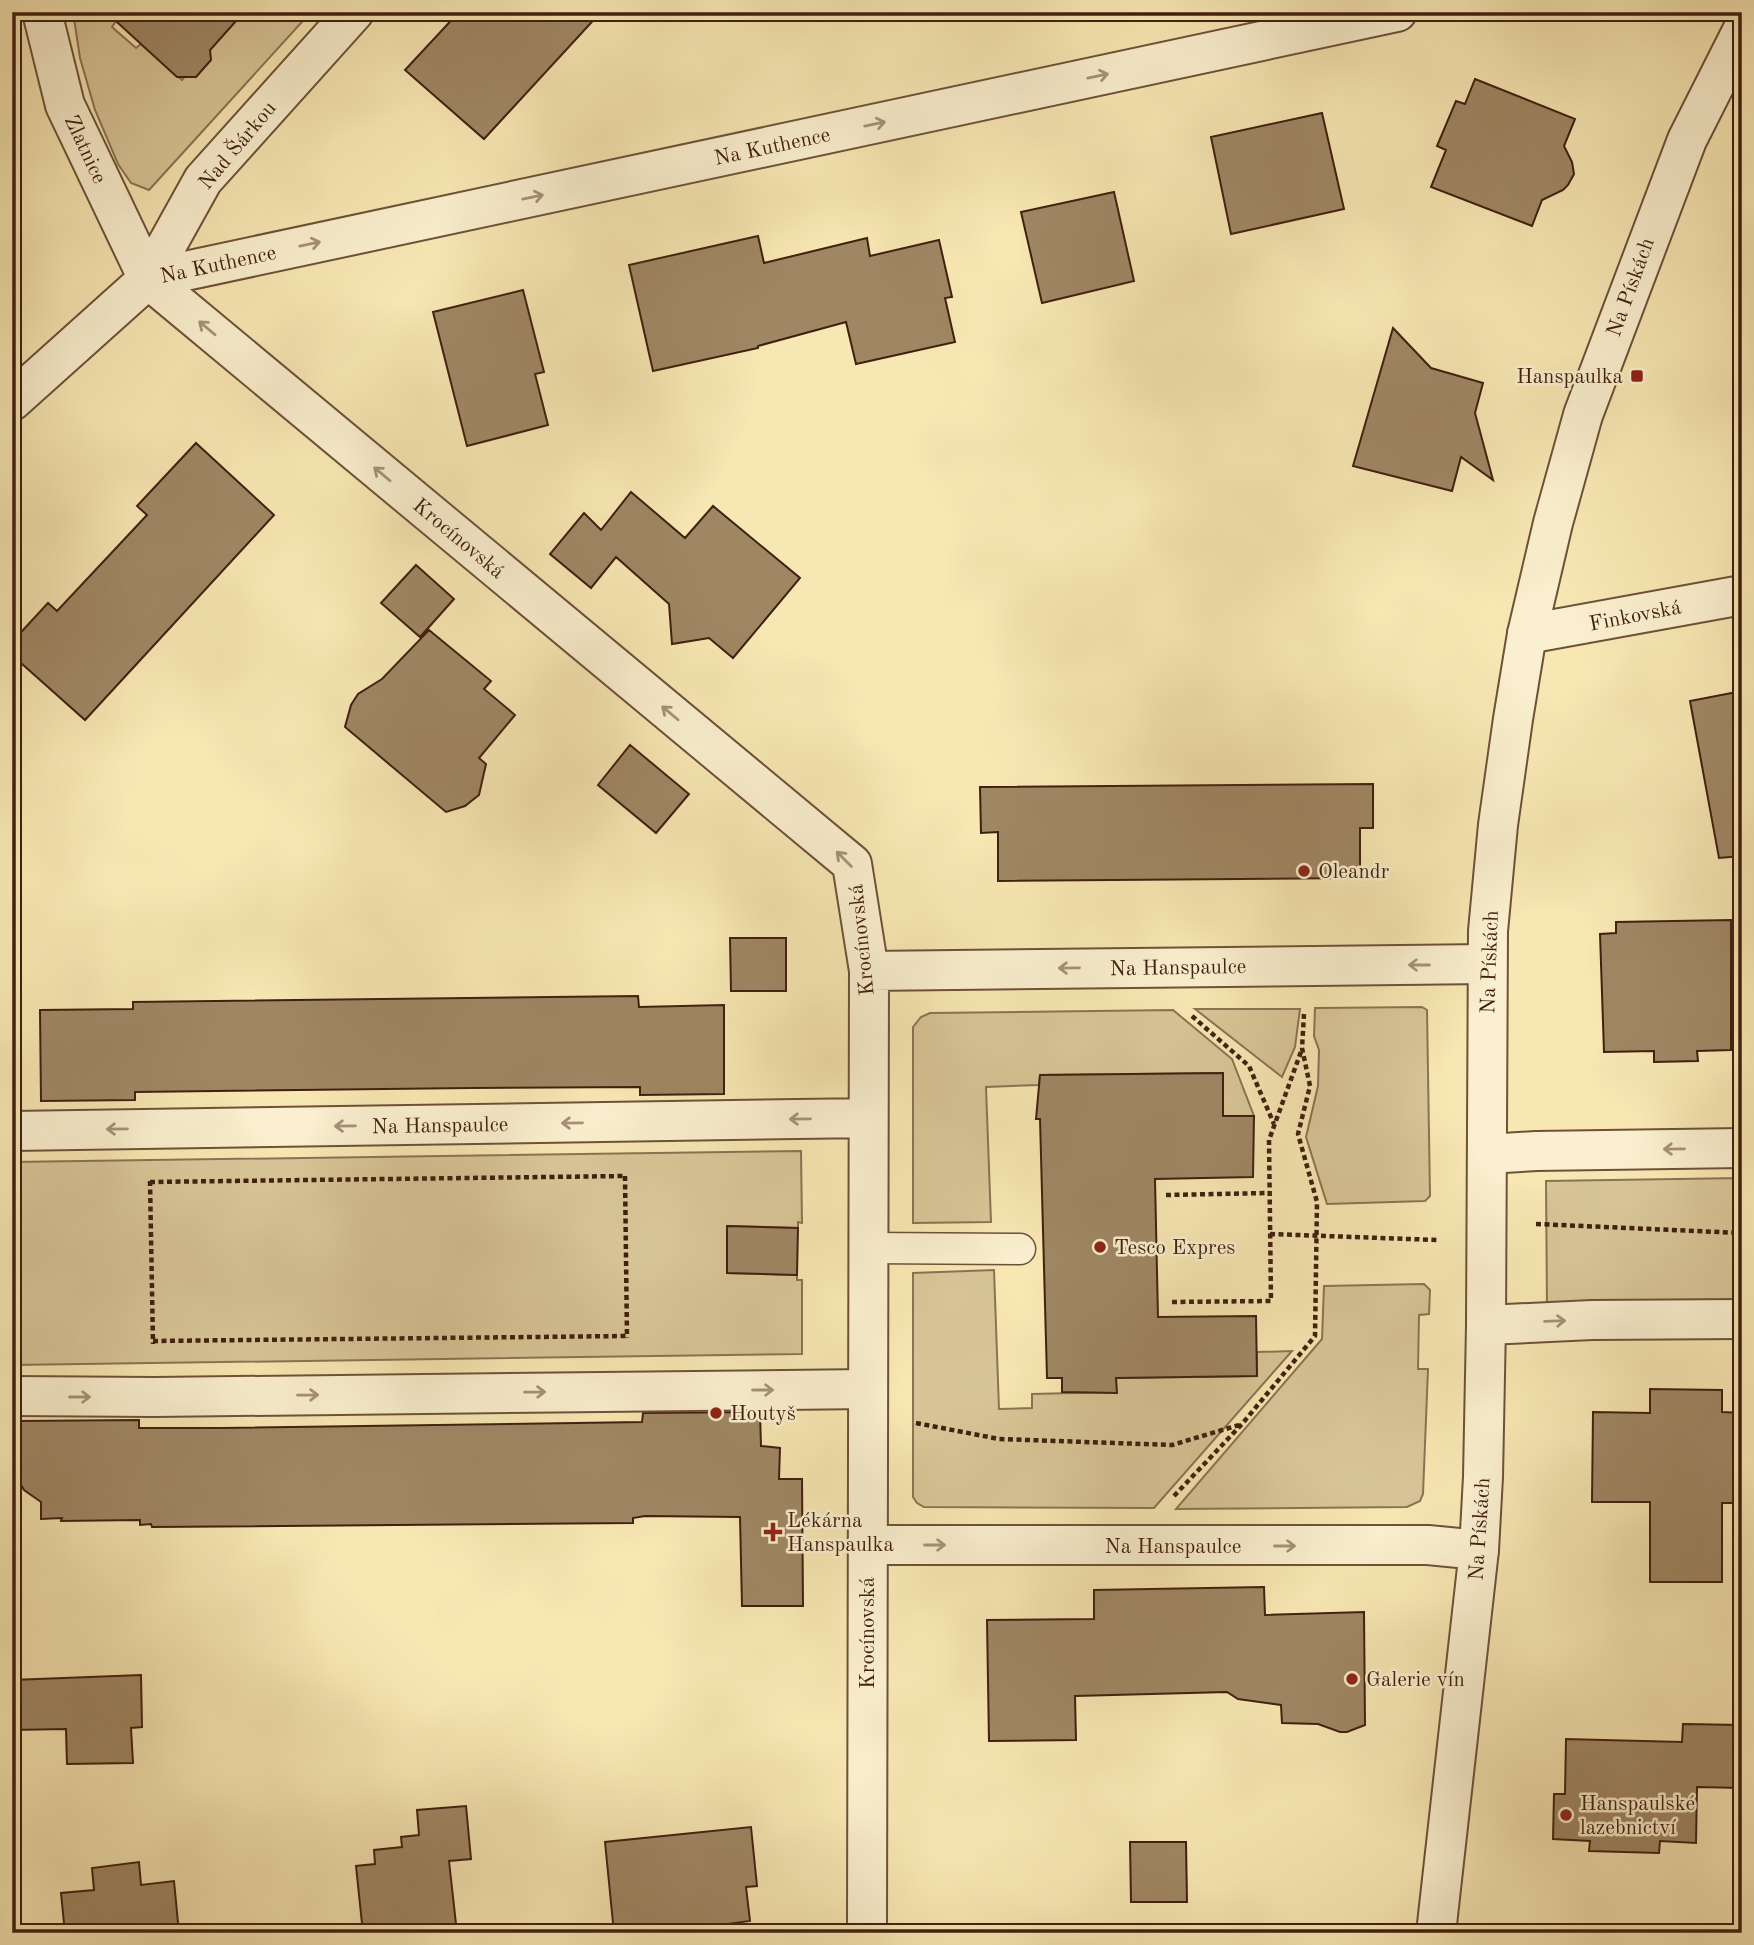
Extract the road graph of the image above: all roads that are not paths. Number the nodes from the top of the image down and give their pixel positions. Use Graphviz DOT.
graph roads {
  1 [pos="42,12"];
  2 [pos="354,12"];
  3 [pos="1397,12"];
  4 [pos="1742,31"];
  5 [pos="148,279"];
  6 [pos="12,401"];
  7 [pos="1742,595"];
  8 [pos="1527,634"];
  9 [pos="1487,964"];
  10 [pos="869,971"];
  11 [pos="868,1118"];
  12 [pos="12,1131"];
  13 [pos="1742,1148"];
  14 [pos="1487,1154"];
  15 [pos="867,1248"];
  16 [pos="1020,1250"];
  17 [pos="1742,1319"];
  18 [pos="1486,1325"];
  19 [pos="868,1389"];
  20 [pos="12,1396"];
  21 [pos="867,1545"];
  22 [pos="1479,1550"];
  23 [pos="867,1933"];
  24 [pos="1436,1933"];
  1 -- 5 [label="street, Zlatnice"];
  2 -- 5 [label="street, Nad Šárkou"];
  5 -- 3 [label="street, Na Kuthence, one-way"];
  4 -- 8 [label="street, Na Pískách"];
  5 -- 6 [label="street, Nad Šárkou"];
  10 -- 5 [label="street, Krocínovská, one-way"];
  7 -- 8 [label="street, Finkovská"];
  8 -- 9 [label="street, Na Pískách"];
  9 -- 10 [label="street, Na Hanspaulce, one-way"];
  9 -- 14 [label="street, Na Pískách"];
  10 -- 11 [label="street, Krocínovská"];
  11 -- 12 [label="street, Na Hanspaulce, one-way"];
  11 -- 15 [label="street, Krocínovská"];
  13 -- 14 [label="street, one-way"];
  14 -- 18 [label="street, Na Pískách"];
  15 -- 16 [label="lane"];
  15 -- 19 [label="street, Krocínovská"];
  18 -- 17 [label="street, one-way"];
  18 -- 22 [label="street, Na Pískách"];
  20 -- 19 [label="street, one-way"];
  19 -- 21 [label="street, Krocínovská"];
  21 -- 22 [label="street, Na Hanspaulce, one-way"];
  21 -- 23 [label="street, Krocínovská"];
  22 -- 24 [label="street, Na Pískách"];
}
